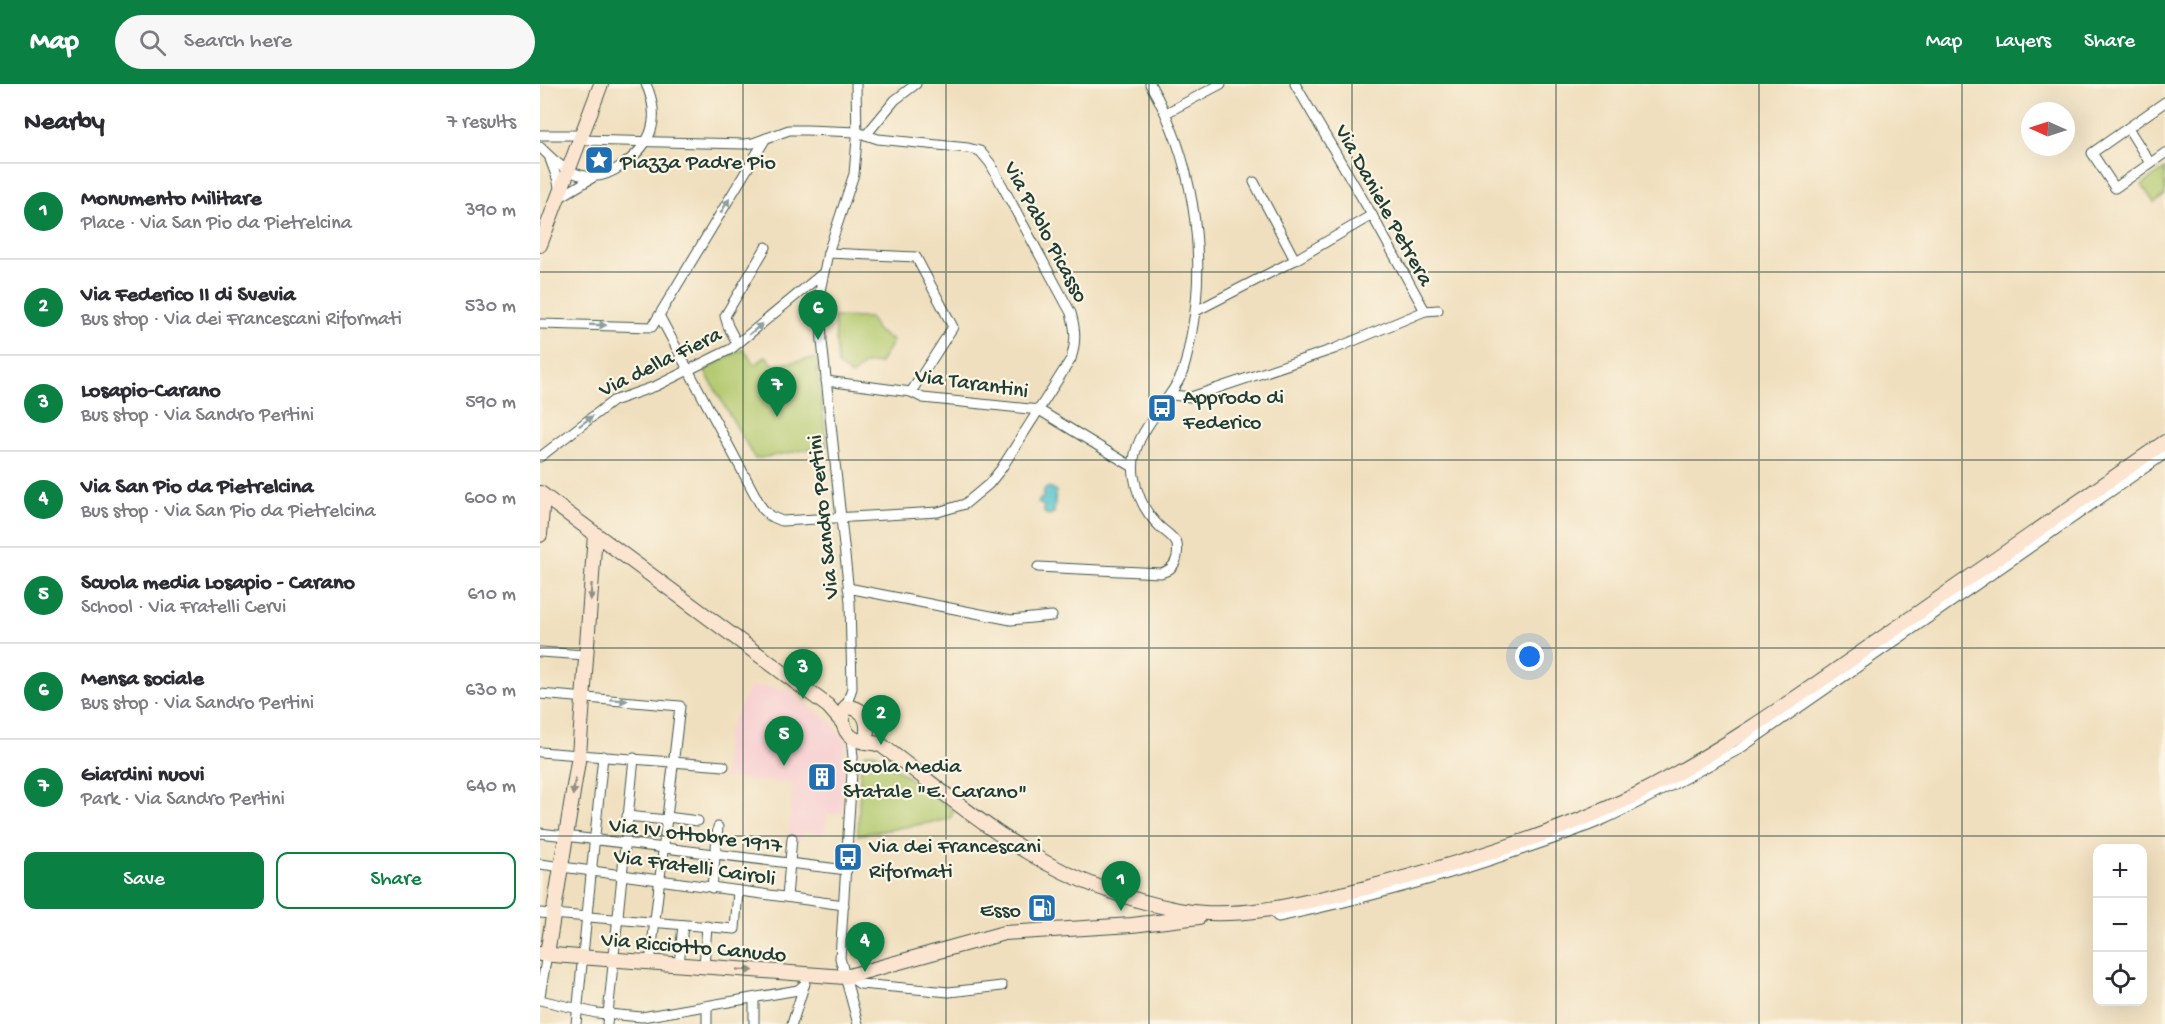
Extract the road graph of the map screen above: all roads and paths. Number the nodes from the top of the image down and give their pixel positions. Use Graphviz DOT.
graph roads {
  1 [pos="600,84"];
  2 [pos="646,84"];
  3 [pos="856,84"];
  4 [pos="916,84"];
  5 [pos="1150,84"];
  6 [pos="1221,84"];
  7 [pos="1295,84"];
  8 [pos="2165,102"];
  9 [pos="1166,113"];
  10 [pos="2128,128"];
  11 [pos="862,133"];
  12 [pos="540,135"];
  13 [pos="581,138"];
  14 [pos="766,138"];
  15 [pos="647,142"];
  16 [pos="540,147"];
  17 [pos="2165,153"];
  18 [pos="549,157"];
  19 [pos="2150,163"];
  20 [pos="568,171"];
  21 [pos="594,177"];
  22 [pos="1254,182"];
  23 [pos="558,195"];
  24 [pos="1372,215"];
  25 [pos="540,245"];
  26 [pos="766,247"];
  27 [pos="828,253"];
  28 [pos="1295,260"];
  29 [pos="822,274"];
  30 [pos="1438,310"];
  31 [pos="1196,311"];
  32 [pos="1425,311"];
  33 [pos="660,317"];
  34 [pos="540,324"];
  35 [pos="737,344"];
  36 [pos="690,370"];
  37 [pos="826,381"];
  38 [pos="911,392"];
  39 [pos="1171,395"];
  40 [pos="1039,410"];
  41 [pos="2165,441"];
  42 [pos="2165,454"];
  43 [pos="541,456"];
  44 [pos="1133,467"];
  45 [pos="542,494"];
  46 [pos="841,517"];
  47 [pos="595,534"];
  48 [pos="540,535"];
  49 [pos="1038,567"];
  50 [pos="848,588"];
  51 [pos="1052,616"];
  52 [pos="540,652"];
  53 [pos="586,655"];
  54 [pos="852,687"];
  55 [pos="540,694"];
  56 [pos="583,697"];
  57 [pos="861,711"];
  58 [pos="844,713"];
  59 [pos="851,737"];
  60 [pos="871,743"];
  61 [pos="540,752"];
  62 [pos="579,755"];
  63 [pos="603,756"];
  64 [pos="853,757"];
  65 [pos="634,758"];
  66 [pos="674,762"];
  67 [pos="724,766"];
  68 [pos="627,816"];
  69 [pos="667,819"];
  70 [pos="698,820"];
  71 [pos="718,828"];
  72 [pos="540,833"];
  73 [pos="566,836"];
  74 [pos="792,838"];
  75 [pos="595,840"];
  76 [pos="625,843"];
  77 [pos="663,848"];
  78 [pos="715,855"];
  79 [pos="540,864"];
  80 [pos="790,864"];
  81 [pos="560,867"];
  82 [pos="847,870"];
  83 [pos="592,871"];
  84 [pos="621,875"];
  85 [pos="659,880"];
  86 [pos="712,888"];
  87 [pos="738,891"];
  88 [pos="787,897"];
  89 [pos="844,904"];
  90 [pos="1269,909"];
  91 [pos="547,914"];
  92 [pos="1222,915"];
  93 [pos="587,916"];
  94 [pos="616,919"];
  95 [pos="655,922"];
  96 [pos="683,924"];
  97 [pos="707,926"];
  98 [pos="543,954"];
  99 [pos="583,957"];
  100 [pos="613,960"];
  101 [pos="650,963"];
  102 [pos="679,965"];
  103 [pos="704,967"];
  104 [pos="847,977"];
  105 [pos="804,980"];
  106 [pos="1002,986"];
  107 [pos="540,998"];
  108 [pos="754,998"];
  109 [pos="707,1006"];
  110 [pos="578,1009"];
  111 [pos="607,1019"];
  112 [pos="576,1024"];
  113 [pos="707,1024"];
  114 [pos="754,1024"];
  115 [pos="792,1024"];
  116 [pos="858,1024"];
  1 -- 13 [label="main road"];
  2 -- 15 [label="street"];
  3 -- 11 [label="street, Via Sandro Pertini"];
  4 -- 11 [label="street"];
  5 -- 9 [label="street"];
  6 -- 9 [label="street"];
  7 -- 24 [label="street, Via Daniele Petrera"];
  8 -- 10 [label="street"];
  9 -- 31 [label="street"];
  10 -- 19 [label="street"];
  10 -- 19 [label="street"];
  11 -- 14 [label="street, Via Pablo Picasso"];
  11 -- 27 [label="street, Via Sandro Pertini"];
  11 -- 40 [label="street, Via Pablo Picasso"];
  12 -- 13 [label="street, Via Pablo Picasso"];
  13 -- 15 [label="street, Via Pablo Picasso"];
  13 -- 20 [label="main road"];
  14 -- 15 [label="street, Via Pablo Picasso"];
  33 -- 14 [label="street, one-way"];
  15 -- 21 [label="street"];
  16 -- 18 [label="street"];
  17 -- 19 [label="street"];
  18 -- 20 [label="street"];
  18 -- 23 [label="street"];
  20 -- 21 [label="street"];
  20 -- 23 [label="main road"];
  21 -- 23 [label="street"];
  22 -- 28 [label="street"];
  23 -- 25 [label="main road"];
  24 -- 28 [label="street"];
  24 -- 32 [label="street, Via Daniele Petrera"];
  26 -- 35 [label="street"];
  27 -- 29 [label="street, Via Sandro Pertini"];
  27 -- 38 [label="street"];
  28 -- 31 [label="street"];
  35 -- 29 [label="street, Via della Fiera, one-way"];
  29 -- 37 [label="street, Via Sandro Pertini"];
  30 -- 32 [label="street"];
  31 -- 39 [label="street"];
  32 -- 39 [label="street"];
  34 -- 33 [label="street, one-way"];
  33 -- 36 [label="street"];
  35 -- 36 [label="street, Via della Fiera"];
  43 -- 36 [label="street, Via della Fiera, one-way"];
  36 -- 46 [label="street, Via Pablo Picasso"];
  37 -- 38 [label="street, Via Tarantini"];
  37 -- 46 [label="street, Via Sandro Pertini"];
  38 -- 40 [label="street, Via Tarantini"];
  39 -- 44 [label="street"];
  40 -- 44 [label="street, Via Tarantini"];
  40 -- 46 [label="street, Via Pablo Picasso"];
  41 -- 90 [label="main road"];
  42 -- 90 [label="street"];
  44 -- 49 [label="street"];
  45 -- 47 [label="main road"];
  45 -- 48 [label="main road"];
  46 -- 50 [label="street, Via Sandro Pertini"];
  47 -- 53 [label="main road, one-way"];
  47 -- 58 [label="main road"];
  50 -- 51 [label="street"];
  50 -- 54 [label="street, Via Sandro Pertini"];
  52 -- 53 [label="street"];
  53 -- 56 [label="main road"];
  54 -- 57 [label="street"];
  54 -- 58 [label="street"];
  55 -- 56 [label="street"];
  56 -- 62 [label="main road"];
  56 -- 66 [label="street, one-way"];
  57 -- 58 [label="main road"];
  57 -- 60 [label="main road"];
  58 -- 59 [label="main road"];
  59 -- 60 [label="main road"];
  59 -- 64 [label="street"];
  60 -- 64 [label="street"];
  60 -- 92 [label="main road"];
  61 -- 62 [label="street"];
  62 -- 63 [label="street"];
  62 -- 73 [label="main road, one-way"];
  63 -- 65 [label="street"];
  63 -- 75 [label="street"];
  64 -- 82 [label="street"];
  65 -- 66 [label="street"];
  65 -- 68 [label="street"];
  66 -- 67 [label="street"];
  66 -- 69 [label="street"];
  68 -- 69 [label="street"];
  68 -- 76 [label="street"];
  69 -- 70 [label="street"];
  69 -- 77 [label="street"];
  71 -- 78 [label="street"];
  72 -- 73 [label="street, Via IV ottobre 1917"];
  73 -- 75 [label="street, Via IV ottobre 1917"];
  73 -- 81 [label="main road"];
  74 -- 80 [label="street"];
  75 -- 76 [label="street, Via IV ottobre 1917"];
  75 -- 83 [label="street"];
  76 -- 77 [label="street, Via IV ottobre 1917"];
  76 -- 84 [label="street"];
  77 -- 78 [label="street, Via IV ottobre 1917"];
  77 -- 85 [label="street"];
  78 -- 80 [label="street, Via IV ottobre 1917"];
  78 -- 86 [label="street"];
  79 -- 81 [label="street, Via Fratelli Cairoli"];
  80 -- 82 [label="street, Via IV ottobre 1917"];
  80 -- 88 [label="street"];
  81 -- 83 [label="street, Via Fratelli Cairoli"];
  81 -- 91 [label="main road"];
  82 -- 89 [label="street"];
  83 -- 84 [label="street, Via Fratelli Cairoli"];
  83 -- 93 [label="street"];
  84 -- 85 [label="street, Via Fratelli Cairoli"];
  84 -- 94 [label="street"];
  85 -- 86 [label="street, Via Fratelli Cairoli"];
  85 -- 95 [label="street"];
  86 -- 87 [label="street, Via Fratelli Cairoli"];
  87 -- 88 [label="street, Via Fratelli Cairoli"];
  87 -- 97 [label="street"];
  88 -- 89 [label="street, Via Fratelli Cairoli"];
  89 -- 104 [label="street"];
  90 -- 92 [label="main road"];
  91 -- 93 [label="street"];
  91 -- 98 [label="main road"];
  92 -- 104 [label="main road, Via Ricciotto Canudo"];
  93 -- 94 [label="street"];
  93 -- 99 [label="street"];
  94 -- 95 [label="street"];
  94 -- 100 [label="street"];
  95 -- 96 [label="street"];
  95 -- 101 [label="street"];
  96 -- 97 [label="street"];
  96 -- 102 [label="street"];
  97 -- 103 [label="street"];
  98 -- 99 [label="main road, Via Ricciotto Canudo"];
  98 -- 107 [label="street"];
  99 -- 100 [label="main road, Via Ricciotto Canudo"];
  99 -- 110 [label="street"];
  100 -- 101 [label="main road, Via Ricciotto Canudo"];
  100 -- 111 [label="street"];
  101 -- 102 [label="main road, Via Ricciotto Canudo"];
  102 -- 103 [label="main road, Via Ricciotto Canudo"];
  103 -- 105 [label="main road, Via Ricciotto Canudo, one-way"];
  104 -- 105 [label="main road, Via Ricciotto Canudo"];
  104 -- 106 [label="street"];
  104 -- 116 [label="street"];
  105 -- 108 [label="street"];
  105 -- 115 [label="street"];
  107 -- 110 [label="street"];
  108 -- 109 [label="street"];
  108 -- 114 [label="street"];
  109 -- 111 [label="street"];
  109 -- 113 [label="street"];
  110 -- 111 [label="street"];
  110 -- 112 [label="street"];
}
